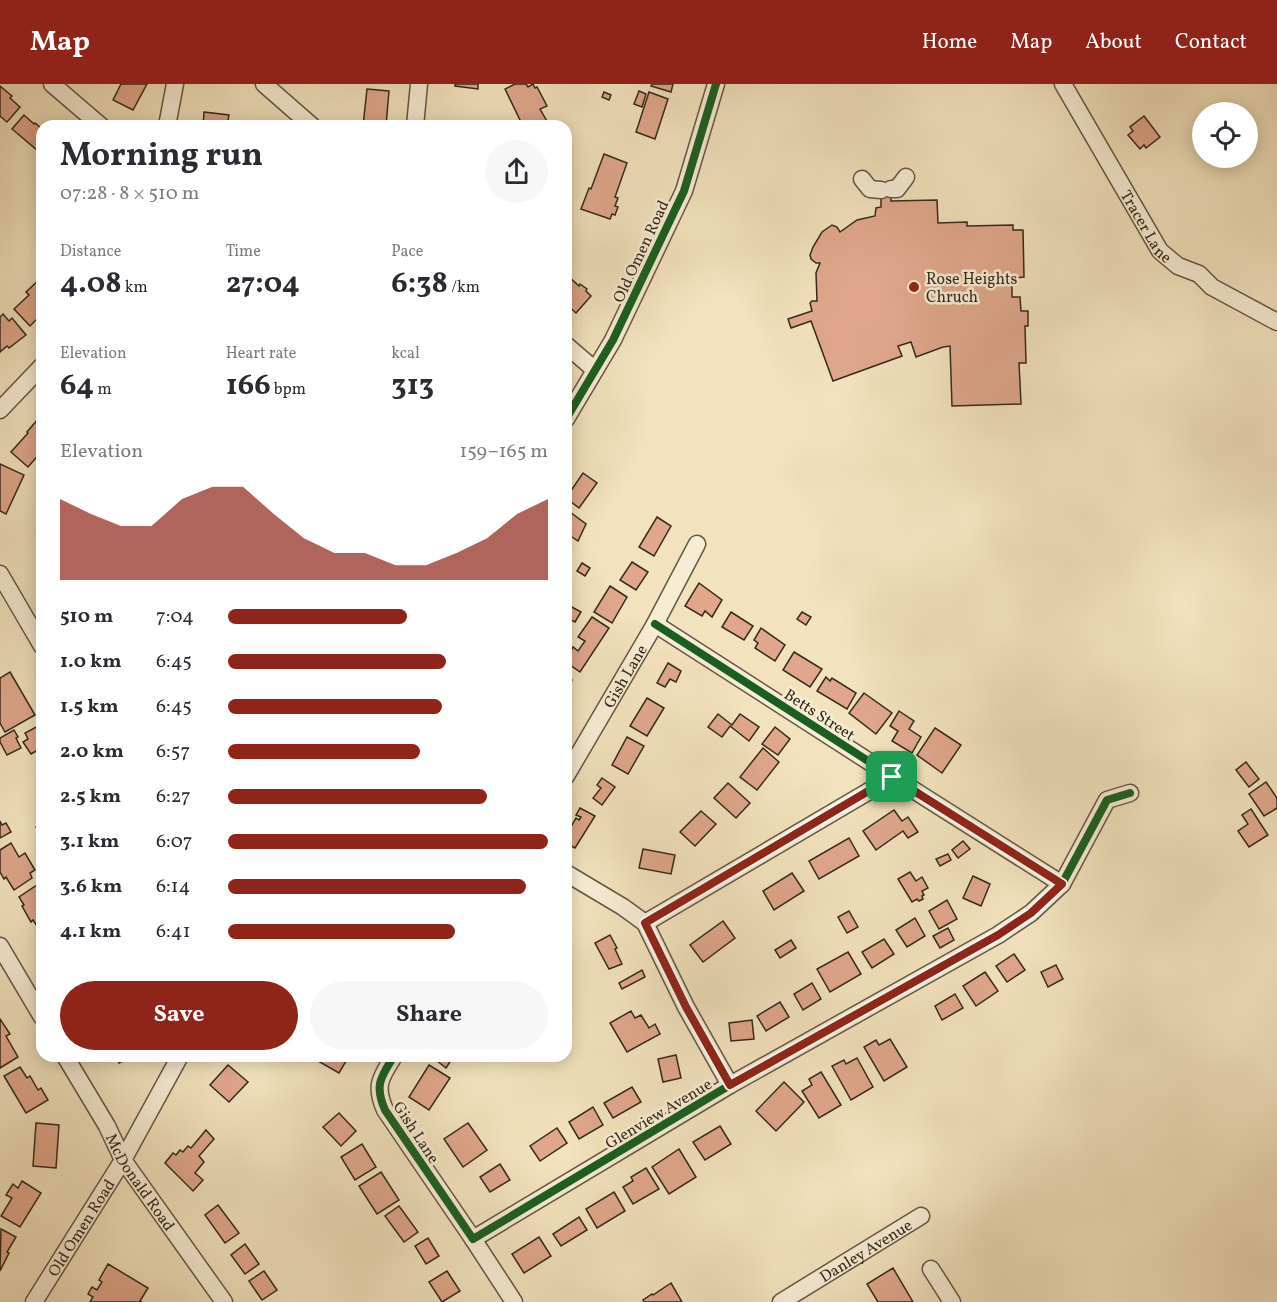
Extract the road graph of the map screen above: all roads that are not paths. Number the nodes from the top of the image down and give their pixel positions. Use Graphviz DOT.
graph roads {
  1 [pos="52,84"];
  2 [pos="175,84"];
  3 [pos="264,84"];
  4 [pos="419,84"];
  5 [pos="716,84"];
  6 [pos="1063,84"];
  7 [pos="94,120"];
  8 [pos="168,120"];
  9 [pos="305,120"];
  10 [pos="416,120"];
  11 [pos="906,177"];
  12 [pos="862,179"];
  13 [pos="1277,322"];
  14 [pos="572,350"];
  15 [pos="595,370"];
  16 [pos="36,372"];
  17 [pos="572,409"];
  18 [pos="0,410"];
  19 [pos="696,544"];
  20 [pos="0,574"];
  21 [pos="655,624"];
  22 [pos="36,630"];
  23 [pos="572,766"];
  24 [pos="892,777"];
  25 [pos="1131,793"];
  26 [pos="572,877"];
  27 [pos="1062,884"];
  28 [pos="645,923"];
  29 [pos="0,946"];
  30 [pos="36,1007"];
  31 [pos="69,1062"];
  32 [pos="177,1062"];
  33 [pos="390,1062"];
  34 [pos="730,1085"];
  35 [pos="123,1160"];
  36 [pos="921,1216"];
  37 [pos="473,1239"];
  38 [pos="931,1269"];
  39 [pos="34,1302"];
  40 [pos="224,1302"];
  41 [pos="514,1302"];
  42 [pos="781,1302"];
  43 [pos="952,1302"];
  1 -- 7 [label="street"];
  2 -- 8 [label="street"];
  3 -- 9 [label="street"];
  4 -- 10 [label="street"];
  5 -- 15 [label="street, Old Omen Road"];
  6 -- 13 [label="street, Tracer Lane"];
  11 -- 12 [label="street"];
  14 -- 15 [label="street"];
  15 -- 17 [label="street, Old Omen Road"];
  16 -- 18 [label="street"];
  19 -- 21 [label="street, Gish Lane"];
  20 -- 22 [label="street"];
  21 -- 23 [label="street, Gish Lane"];
  21 -- 24 [label="street, Betts Street"];
  24 -- 27 [label="street, Betts Street"];
  24 -- 28 [label="street"];
  25 -- 27 [label="street, Glenview Avenue"];
  26 -- 28 [label="street"];
  27 -- 34 [label="street, Glenview Avenue"];
  28 -- 34 [label="street"];
  29 -- 30 [label="street"];
  31 -- 35 [label="street, McDonald Road"];
  32 -- 35 [label="street, Old Omen Road"];
  33 -- 37 [label="street, Gish Lane"];
  34 -- 37 [label="street, Glenview Avenue"];
  35 -- 39 [label="street, Old Omen Road"];
  35 -- 40 [label="street, McDonald Road"];
  36 -- 42 [label="street, Danley Avenue"];
  37 -- 41 [label="street"];
  38 -- 43 [label="street"];
}
